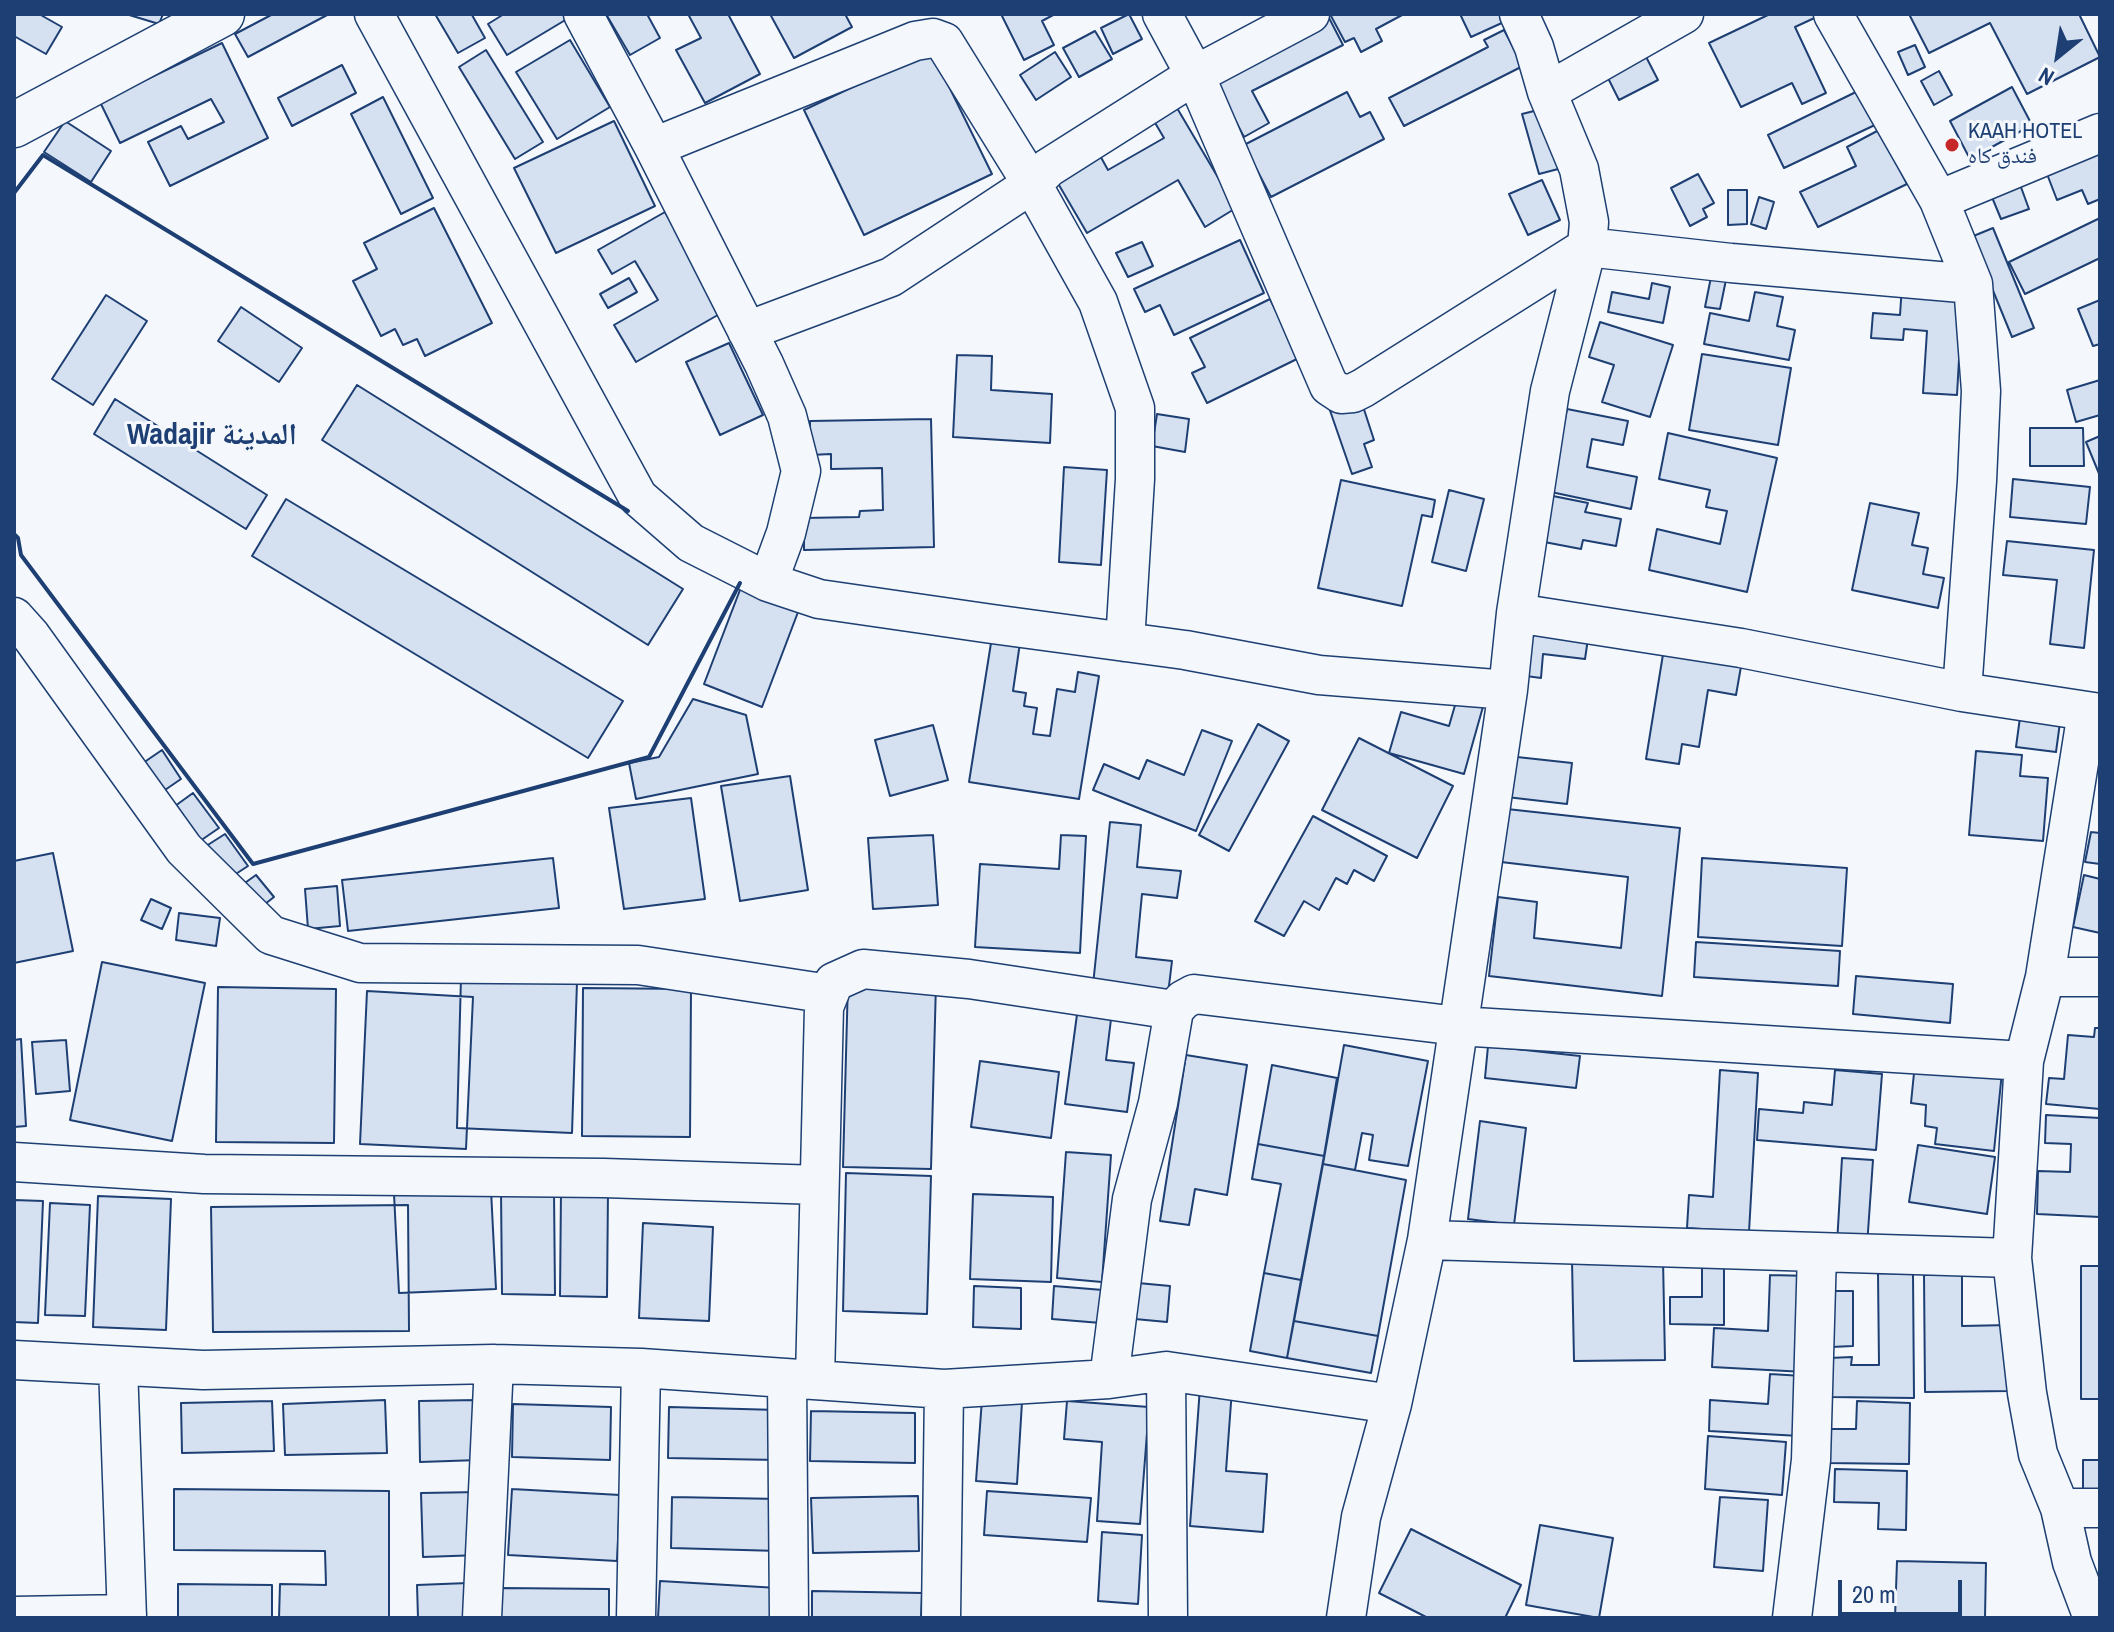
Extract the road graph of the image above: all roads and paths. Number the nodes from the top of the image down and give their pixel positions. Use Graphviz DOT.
graph roads {
  1 [pos="222,14"];
  2 [pos="374,14"];
  3 [pos="583,14"];
  4 [pos="1162,14"];
  5 [pos="1310,14"];
  6 [pos="1519,14"];
  7 [pos="1684,14"];
  8 [pos="1833,14"];
  9 [pos="1195,75"];
  10 [pos="1547,92"];
  11 [pos="14,125"];
  12 [pos="2100,133"];
  13 [pos="654,147"];
  14 [pos="1032,184"];
  15 [pos="1939,200"];
  16 [pos="1587,247"];
  17 [pos="1973,284"];
  18 [pos="747,331"];
  19 [pos="768,582"];
  20 [pos="1516,613"];
  21 [pos="14,617"];
  22 [pos="1125,642"];
  23 [pos="1508,690"];
  24 [pos="1962,692"];
  25 [pos="2094,713"];
  26 [pos="2045,977"];
  27 [pos="2100,977"];
  28 [pos="829,994"];
  29 [pos="1174,1010"];
  30 [pos="1458,1026"];
  31 [pos="2024,1061"];
  32 [pos="14,1162"];
  33 [pos="819,1185"];
  34 [pos="1427,1240"];
  35 [pos="1817,1252"];
  36 [pos="2012,1258"];
  37 [pos="14,1360"];
  38 [pos="494,1364"];
  39 [pos="118,1366"];
  40 [pos="641,1368"];
  41 [pos="1166,1371"];
  42 [pos="801,1379"];
  43 [pos="1109,1379"];
  44 [pos="944,1389"];
  45 [pos="1392,1404"];
  46 [pos="2060,1508"];
  47 [pos="2100,1508"];
  48 [pos="14,1616"];
  49 [pos="127,1616"];
  50 [pos="482,1618"];
  51 [pos="636,1618"];
  52 [pos="789,1618"];
  53 [pos="941,1618"];
  54 [pos="1168,1618"];
  55 [pos="1346,1618"];
  56 [pos="1792,1618"];
  57 [pos="2093,1618"];
  1 -- 11 [label="main road"];
  2 -- 19 [label="street"];
  3 -- 13 [label="street"];
  4 -- 9 [label="street"];
  5 -- 9 [label="street"];
  6 -- 10 [label="street"];
  7 -- 10 [label="street"];
  8 -- 15 [label="street"];
  9 -- 14 [label="street"];
  9 -- 16 [label="street"];
  10 -- 16 [label="street"];
  12 -- 15 [label="street"];
  13 -- 14 [label="street"];
  13 -- 18 [label="street"];
  14 -- 18 [label="street"];
  14 -- 22 [label="street"];
  15 -- 17 [label="street"];
  16 -- 17 [label="street"];
  16 -- 20 [label="street"];
  17 -- 24 [label="street"];
  18 -- 19 [label="street"];
  19 -- 22 [label="street"];
  20 -- 23 [label="street"];
  20 -- 24 [label="street"];
  21 -- 28 [label="street"];
  22 -- 23 [label="street"];
  23 -- 30 [label="street"];
  24 -- 25 [label="street"];
  25 -- 26 [label="street"];
  26 -- 27 [label="street"];
  26 -- 31 [label="street"];
  28 -- 29 [label="street"];
  28 -- 33 [label="street"];
  29 -- 30 [label="street"];
  29 -- 43 [label="street"];
  30 -- 31 [label="street"];
  30 -- 34 [label="street"];
  31 -- 36 [label="street"];
  32 -- 33 [label="street"];
  33 -- 42 [label="street"];
  34 -- 35 [label="street"];
  34 -- 45 [label="street"];
  35 -- 36 [label="street"];
  35 -- 56 [label="street"];
  36 -- 46 [label="street"];
  37 -- 39 [label="street"];
  38 -- 39 [label="street"];
  38 -- 40 [label="street"];
  38 -- 50 [label="street"];
  39 -- 49 [label="street"];
  40 -- 42 [label="street"];
  40 -- 51 [label="street"];
  41 -- 43 [label="street"];
  41 -- 45 [label="street"];
  41 -- 54 [label="street"];
  42 -- 44 [label="street"];
  42 -- 52 [label="street"];
  43 -- 44 [label="street"];
  44 -- 53 [label="street"];
  45 -- 55 [label="street"];
  46 -- 47 [label="street"];
  46 -- 57 [label="street"];
  48 -- 49 [label="street"];
}
